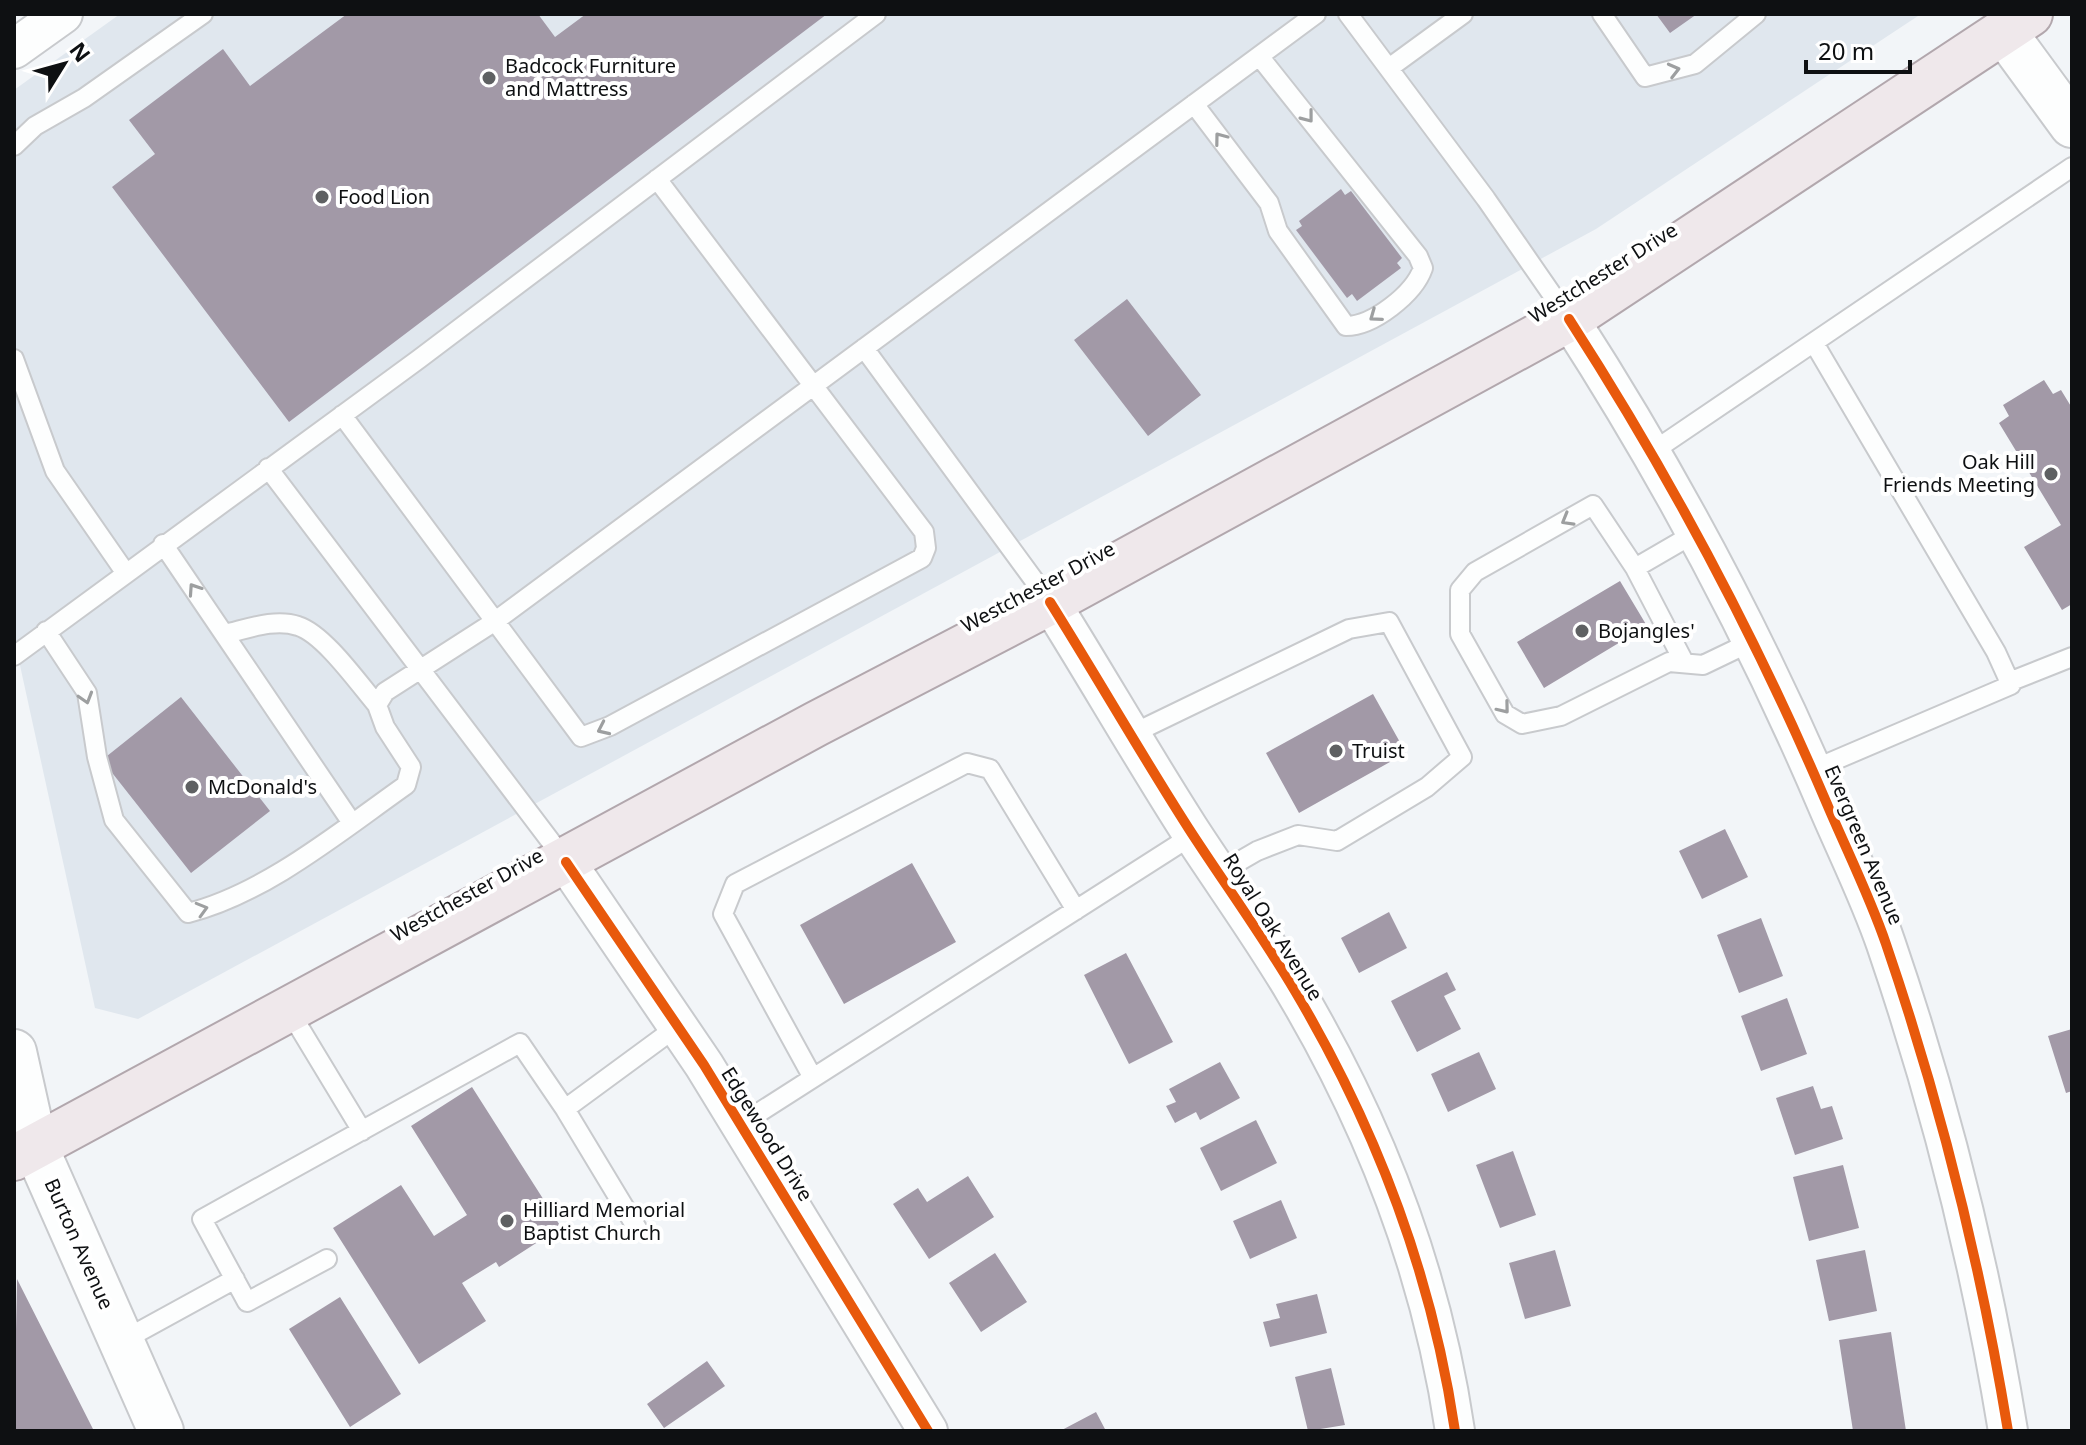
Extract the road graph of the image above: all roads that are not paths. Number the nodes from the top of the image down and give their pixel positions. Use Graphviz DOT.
graph roads {
  1 [pos="63,14"];
  2 [pos="203,14"];
  3 [pos="876,14"];
  4 [pos="1316,14"];
  5 [pos="1348,14"];
  6 [pos="1463,14"];
  7 [pos="1602,14"];
  8 [pos="1756,14"];
  9 [pos="2009,20"];
  10 [pos="14,49"];
  11 [pos="1259,56"];
  12 [pos="1389,68"];
  13 [pos="1194,104"];
  14 [pos="2072,125"];
  15 [pos="14,146"];
  16 [pos="2072,167"];
  17 [pos="657,179"];
  18 [pos="1569,319"];
  19 [pos="1814,343"];
  20 [pos="864,348"];
  21 [pos="14,359"];
  22 [pos="813,385"];
  23 [pos="342,415"];
  24 [pos="1652,452"];
  25 [pos="268,468"];
  26 [pos="1697,532"];
  27 [pos="163,544"];
  28 [pos="1635,568"];
  29 [pos="125,572"];
  30 [pos="1050,602"];
  31 [pos="494,622"];
  32 [pos="46,631"];
  33 [pos="225,634"];
  34 [pos="1753,641"];
  35 [pos="14,656"];
  36 [pos="2072,657"];
  37 [pos="1684,662"];
  38 [pos="420,667"];
  39 [pos="2009,682"];
  40 [pos="377,705"];
  41 [pos="1132,734"];
  42 [pos="1812,770"];
  43 [pos="352,823"];
  44 [pos="1193,835"];
  45 [pos="566,862"];
  46 [pos="1219,873"];
  47 [pos="1076,910"];
  48 [pos="290,1012"];
  49 [pos="678,1026"];
  50 [pos="14,1052"];
  51 [pos="813,1078"];
  52 [pos="565,1109"];
  53 [pos="741,1124"];
  54 [pos="362,1131"];
  55 [pos="25,1152"];
  56 [pos="638,1230"];
  57 [pos="327,1259"];
  58 [pos="235,1279"];
  59 [pos="122,1341"];
  60 [pos="161,1431"];
  61 [pos="928,1431"];
  62 [pos="1455,1431"];
  63 [pos="2008,1431"];
  1 -- 10 [label="street"];
  2 -- 15 [label="lane"];
  3 -- 17 [label="lane"];
  4 -- 11 [label="lane"];
  5 -- 12 [label="lane"];
  6 -- 12 [label="lane"];
  7 -- 8 [label="lane, one-way"];
  9 -- 14 [label="street"];
  9 -- 18 [label="main road, Westchester Drive"];
  11 -- 13 [label="lane"];
  11 -- 13 [label="lane, one-way"];
  12 -- 18 [label="lane"];
  13 -- 20 [label="lane"];
  16 -- 19 [label="lane"];
  17 -- 22 [label="lane"];
  17 -- 23 [label="lane"];
  18 -- 24 [label="street, Evergreen Avenue"];
  18 -- 30 [label="main road, Westchester Drive"];
  19 -- 24 [label="lane"];
  19 -- 39 [label="lane"];
  20 -- 22 [label="lane"];
  20 -- 30 [label="lane"];
  21 -- 29 [label="lane"];
  22 -- 31 [label="lane"];
  22 -- 31 [label="lane, one-way"];
  23 -- 25 [label="lane"];
  23 -- 31 [label="lane"];
  24 -- 26 [label="street, Evergreen Avenue"];
  25 -- 27 [label="lane"];
  25 -- 38 [label="lane"];
  26 -- 28 [label="lane"];
  26 -- 34 [label="street, Evergreen Avenue"];
  27 -- 29 [label="lane"];
  33 -- 27 [label="lane, one-way"];
  28 -- 37 [label="lane"];
  28 -- 37 [label="lane, one-way"];
  29 -- 32 [label="lane"];
  30 -- 41 [label="street, Royal Oak Avenue"];
  30 -- 45 [label="main road, Westchester Drive"];
  31 -- 38 [label="lane"];
  32 -- 35 [label="lane"];
  32 -- 43 [label="lane, one-way"];
  33 -- 40 [label="lane"];
  33 -- 43 [label="lane"];
  34 -- 37 [label="lane"];
  34 -- 42 [label="street, Evergreen Avenue"];
  36 -- 39 [label="lane"];
  38 -- 40 [label="lane"];
  38 -- 45 [label="lane"];
  39 -- 42 [label="lane"];
  40 -- 43 [label="lane"];
  41 -- 44 [label="street, Royal Oak Avenue"];
  41 -- 46 [label="lane"];
  42 -- 63 [label="street, Evergreen Avenue"];
  44 -- 46 [label="street, Royal Oak Avenue"];
  44 -- 47 [label="lane"];
  45 -- 48 [label="main road, Westchester Drive"];
  45 -- 49 [label="street, Edgewood Drive"];
  46 -- 62 [label="street, Royal Oak Avenue"];
  47 -- 51 [label="lane"];
  47 -- 51 [label="lane"];
  48 -- 54 [label="lane"];
  48 -- 55 [label="main road, Westchester Drive"];
  49 -- 52 [label="lane"];
  49 -- 53 [label="street, Edgewood Drive"];
  50 -- 55 [label="street, Burton Avenue"];
  51 -- 53 [label="lane"];
  52 -- 54 [label="lane"];
  52 -- 56 [label="lane"];
  53 -- 61 [label="street, Edgewood Drive"];
  54 -- 58 [label="lane"];
  55 -- 59 [label="street, Burton Avenue"];
  57 -- 58 [label="lane"];
  58 -- 59 [label="lane"];
  59 -- 60 [label="street, Burton Avenue"];
}
